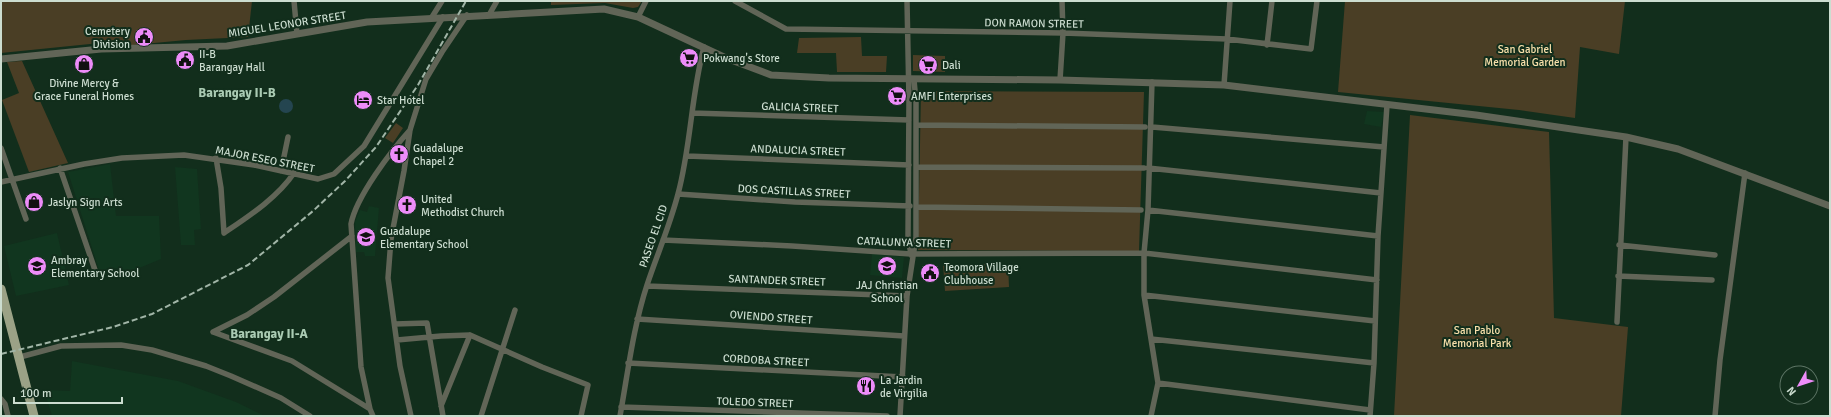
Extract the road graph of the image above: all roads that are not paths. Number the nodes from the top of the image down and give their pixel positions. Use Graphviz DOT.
graph roads {
  1 [pos="294,1"];
  2 [pos="442,1"];
  3 [pos="498,1"];
  4 [pos="646,1"];
  5 [pos="735,1"];
  6 [pos="907,1"];
  7 [pos="1062,1"];
  8 [pos="1230,1"];
  9 [pos="1272,1"];
  10 [pos="1317,1"];
  11 [pos="467,15"];
  12 [pos="489,15"];
  13 [pos="443,17"];
  14 [pos="638,17"];
  15 [pos="432,18"];
  16 [pos="908,31"];
  17 [pos="1063,33"];
  18 [pos="297,34"];
  19 [pos="1227,39"];
  20 [pos="1267,44"];
  21 [pos="704,47"];
  22 [pos="1,59"];
  23 [pos="911,80"];
  24 [pos="1060,80"];
  25 [pos="1152,82"];
  26 [pos="1224,85"];
  27 [pos="1387,105"];
  28 [pos="692,113"];
  29 [pos="909,120"];
  30 [pos="916,125"];
  31 [pos="1148,127"];
  32 [pos="410,130"];
  33 [pos="288,136"];
  34 [pos="1626,137"];
  35 [pos="1384,147"];
  36 [pos="1,148"];
  37 [pos="687,156"];
  38 [pos="216,158"];
  39 [pos="909,165"];
  40 [pos="917,167"];
  41 [pos="60,168"];
  42 [pos="1146,168"];
  43 [pos="281,170"];
  44 [pos="294,173"];
  45 [pos="1745,174"];
  46 [pos="12,180"];
  47 [pos="1,182"];
  48 [pos="1381,192"];
  49 [pos="678,194"];
  50 [pos="910,206"];
  51 [pos="1830,206"];
  52 [pos="916,207"];
  53 [pos="1145,210"];
  54 [pos="26,219"];
  55 [pos="352,236"];
  56 [pos="1378,236"];
  57 [pos="663,240"];
  58 [pos="1620,245"];
  59 [pos="1144,253"];
  60 [pos="912,256"];
  61 [pos="1715,256"];
  62 [pos="96,274"];
  63 [pos="1618,276"];
  64 [pos="1377,280"];
  65 [pos="1712,280"];
  66 [pos="646,286"];
  67 [pos="1,288"];
  68 [pos="1144,295"];
  69 [pos="907,296"];
  70 [pos="515,310"];
  71 [pos="4,311"];
  72 [pos="638,319"];
  73 [pos="1375,321"];
  74 [pos="1617,322"];
  75 [pos="395,324"];
  76 [pos="470,335"];
  77 [pos="904,336"];
  78 [pos="429,338"];
  79 [pos="1151,339"];
  80 [pos="397,340"];
  81 [pos="501,349"];
  82 [pos="20,358"];
  83 [pos="628,363"];
  84 [pos="1374,363"];
  85 [pos="903,377"];
  86 [pos="1158,383"];
  87 [pos="1,399"];
  88 [pos="441,406"];
  89 [pos="621,407"];
  90 [pos="370,409"];
  91 [pos="1370,413"];
  92 [pos="8,416"];
  93 [pos="34,416"];
  94 [pos="310,416"];
  95 [pos="373,416"];
  96 [pos="411,416"];
  97 [pos="442,416"];
  98 [pos="480,416"];
  99 [pos="581,416"];
  100 [pos="620,416"];
  101 [pos="887,416"];
  102 [pos="900,416"];
  103 [pos="1151,416"];
  104 [pos="1715,416"];
  1 -- 18 [label="street"];
  2 -- 15 [label="street"];
  3 -- 12 [label="street"];
  4 -- 14 [label="street"];
  5 -- 16 [label="street, DON RAMON STREET"];
  6 -- 16 [label="street"];
  7 -- 17 [label="street"];
  8 -- 19 [label="street"];
  9 -- 20 [label="street"];
  10 -- 20 [label="street, DON RAMON STREET"];
  11 -- 12 [label="street, MIGUEL LEONOR STREET"];
  11 -- 13 [label="street, MIGUEL LEONOR STREET"];
  11 -- 32 [label="street"];
  12 -- 14 [label="street, MIGUEL LEONOR STREET"];
  13 -- 15 [label="street, MIGUEL LEONOR STREET"];
  13 -- 44 [label="street, MAJOR ESEO STREET"];
  14 -- 21 [label="street, MIGUEL LEONOR STREET"];
  15 -- 18 [label="street, MIGUEL LEONOR STREET"];
  16 -- 17 [label="street, DON RAMON STREET"];
  16 -- 23 [label="street"];
  17 -- 19 [label="street, DON RAMON STREET"];
  17 -- 24 [label="street"];
  18 -- 22 [label="street, MIGUEL LEONOR STREET"];
  19 -- 20 [label="street, DON RAMON STREET"];
  19 -- 26 [label="street"];
  21 -- 23 [label="street, MIGUEL LEONOR STREET"];
  21 -- 28 [label="street, PASEO EL CID"];
  23 -- 24 [label="street, MIGUEL LEONOR STREET"];
  23 -- 29 [label="street"];
  23 -- 30 [label="street"];
  24 -- 25 [label="street, MIGUEL LEONOR STREET"];
  25 -- 26 [label="street, MIGUEL LEONOR STREET"];
  25 -- 31 [label="street"];
  26 -- 27 [label="street, MIGUEL LEONOR STREET"];
  27 -- 34 [label="street, MIGUEL LEONOR STREET"];
  27 -- 35 [label="street"];
  28 -- 29 [label="street, GALICIA STREET"];
  28 -- 37 [label="street, PASEO EL CID"];
  29 -- 39 [label="street"];
  30 -- 31 [label="street"];
  30 -- 40 [label="street"];
  31 -- 35 [label="street"];
  31 -- 42 [label="street"];
  32 -- 55 [label="street"];
  32 -- 75 [label="street"];
  33 -- 43 [label="street"];
  34 -- 45 [label="street, MIGUEL LEONOR STREET"];
  34 -- 58 [label="street"];
  35 -- 48 [label="street"];
  36 -- 46 [label="street"];
  37 -- 39 [label="street, ANDALUCIA STREET"];
  37 -- 49 [label="street, PASEO EL CID"];
  38 -- 41 [label="street, MAJOR ESEO STREET"];
  38 -- 43 [label="street, MAJOR ESEO STREET"];
  38 -- 44 [label="street"];
  39 -- 50 [label="street"];
  40 -- 42 [label="street"];
  40 -- 52 [label="street"];
  41 -- 46 [label="street, MAJOR ESEO STREET"];
  41 -- 62 [label="street"];
  42 -- 48 [label="street"];
  42 -- 53 [label="street"];
  43 -- 44 [label="street, MAJOR ESEO STREET"];
  45 -- 51 [label="street, MIGUEL LEONOR STREET"];
  45 -- 104 [label="street"];
  46 -- 47 [label="street, MAJOR ESEO STREET"];
  46 -- 54 [label="street"];
  48 -- 56 [label="street"];
  49 -- 50 [label="street, DOS CASTILLAS STREET"];
  49 -- 57 [label="street, PASEO EL CID"];
  50 -- 60 [label="street"];
  52 -- 53 [label="street"];
  52 -- 60 [label="street"];
  53 -- 56 [label="street"];
  53 -- 59 [label="street"];
  55 -- 90 [label="street"];
  55 -- 90 [label="street"];
  56 -- 64 [label="street"];
  57 -- 60 [label="street, CATALUNYA STREET"];
  57 -- 66 [label="street, PASEO EL CID"];
  58 -- 61 [label="street"];
  58 -- 63 [label="street"];
  59 -- 60 [label="street, CATALUNYA STREET"];
  59 -- 64 [label="street, CATALUNYA STREET"];
  59 -- 68 [label="street"];
  60 -- 69 [label="street"];
  63 -- 65 [label="street"];
  63 -- 74 [label="street"];
  64 -- 73 [label="street"];
  66 -- 69 [label="street, SANTANDER STREET"];
  66 -- 72 [label="street, PASEO EL CID"];
  67 -- 71 [label="main road"];
  68 -- 73 [label="street"];
  68 -- 79 [label="street"];
  69 -- 77 [label="street"];
  70 -- 81 [label="street"];
  71 -- 82 [label="main road"];
  72 -- 77 [label="street, OVIENDO STREET"];
  72 -- 83 [label="street, PASEO EL CID"];
  73 -- 84 [label="street"];
  75 -- 78 [label="street"];
  75 -- 80 [label="street"];
  76 -- 78 [label="street"];
  76 -- 81 [label="street"];
  76 -- 88 [label="street"];
  77 -- 85 [label="street"];
  78 -- 80 [label="street"];
  78 -- 88 [label="street"];
  79 -- 84 [label="street"];
  79 -- 86 [label="street"];
  80 -- 96 [label="street"];
  81 -- 98 [label="street"];
  81 -- 99 [label="street"];
  82 -- 93 [label="main road"];
  82 -- 94 [label="street"];
  83 -- 85 [label="street, CORDOBA STREET"];
  83 -- 89 [label="street, PASEO EL CID"];
  84 -- 91 [label="street"];
  85 -- 102 [label="street"];
  86 -- 91 [label="street"];
  86 -- 103 [label="street"];
  87 -- 92 [label="street"];
  88 -- 97 [label="street"];
  89 -- 100 [label="street, PASEO EL CID"];
  89 -- 101 [label="street, TOLEDO STREET"];
  90 -- 95 [label="street"];
}
